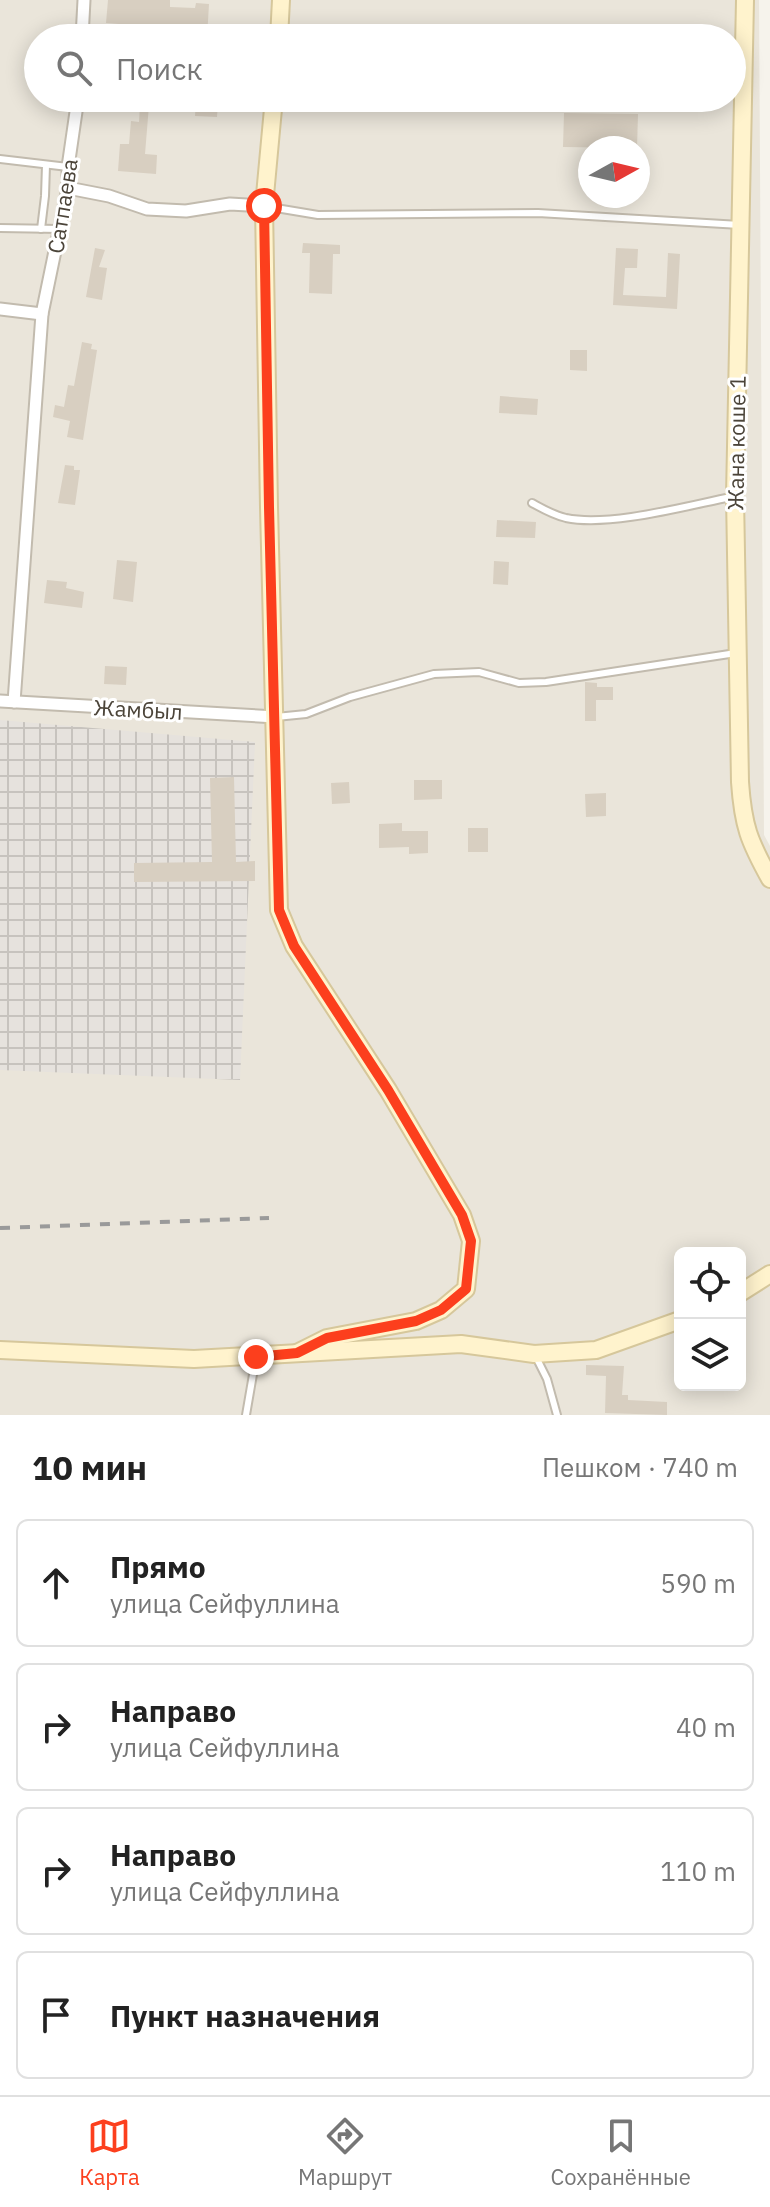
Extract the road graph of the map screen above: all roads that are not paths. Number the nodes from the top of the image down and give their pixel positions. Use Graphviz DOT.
graph roads {
  1 [pos="84,0"];
  2 [pos="281,0"];
  3 [pos="745,0"];
  4 [pos="83,24"];
  5 [pos="280,24"];
  6 [pos="745,24"];
  7 [pos="76,112"];
  8 [pos="273,112"];
  9 [pos="743,112"];
  10 [pos="0,159"];
  11 [pos="46,165"];
  12 [pos="68,167"];
  13 [pos="68,188"];
  14 [pos="264,206"];
  15 [pos="741,225"];
  16 [pos="0,228"];
  17 [pos="41,229"];
  18 [pos="60,229"];
  19 [pos="0,309"];
  20 [pos="42,314"];
  21 [pos="735,496"];
  22 [pos="532,503"];
  23 [pos="736,653"];
  24 [pos="0,701"];
  25 [pos="14,702"];
  26 [pos="276,717"];
  27 [pos="770,879"];
  28 [pos="770,1274"];
  29 [pos="746,1289"];
  30 [pos="674,1322"];
  31 [pos="0,1350"];
  32 [pos="297,1353"];
  33 [pos="534,1354"];
  34 [pos="256,1357"];
  35 [pos="246,1415"];
  36 [pos="557,1415"];
  1 -- 4 [label="street"];
  2 -- 5 [label="street"];
  3 -- 6 [label="street, Жана коше 1"];
  7 -- 12 [label="street, Сатпаева"];
  8 -- 14 [label="street"];
  9 -- 15 [label="street, Жана коше 1"];
  10 -- 11 [label="lane"];
  11 -- 12 [label="lane"];
  11 -- 17 [label="lane"];
  12 -- 13 [label="street, Сатпаева"];
  13 -- 14 [label="street"];
  13 -- 18 [label="street, Сатпаева"];
  14 -- 15 [label="lane"];
  14 -- 26 [label="street"];
  15 -- 21 [label="street, Жана коше 1"];
  16 -- 17 [label="lane"];
  17 -- 18 [label="lane"];
  18 -- 20 [label="street, Сатпаева"];
  19 -- 20 [label="street"];
  20 -- 25 [label="street, Сатпаева"];
  21 -- 22 [label="lane"];
  21 -- 23 [label="street, Жана коше 1"];
  23 -- 26 [label="lane"];
  23 -- 27 [label="street, Жана коше 1"];
  24 -- 25 [label="street, Жамбыл"];
  25 -- 26 [label="street, Жамбыл"];
  26 -- 32 [label="street"];
  28 -- 29 [label="street"];
  30 -- 33 [label="street"];
  31 -- 34 [label="street"];
  32 -- 33 [label="street"];
  32 -- 34 [label="street"];
  33 -- 36 [label="lane"];
  34 -- 35 [label="lane"];
}
